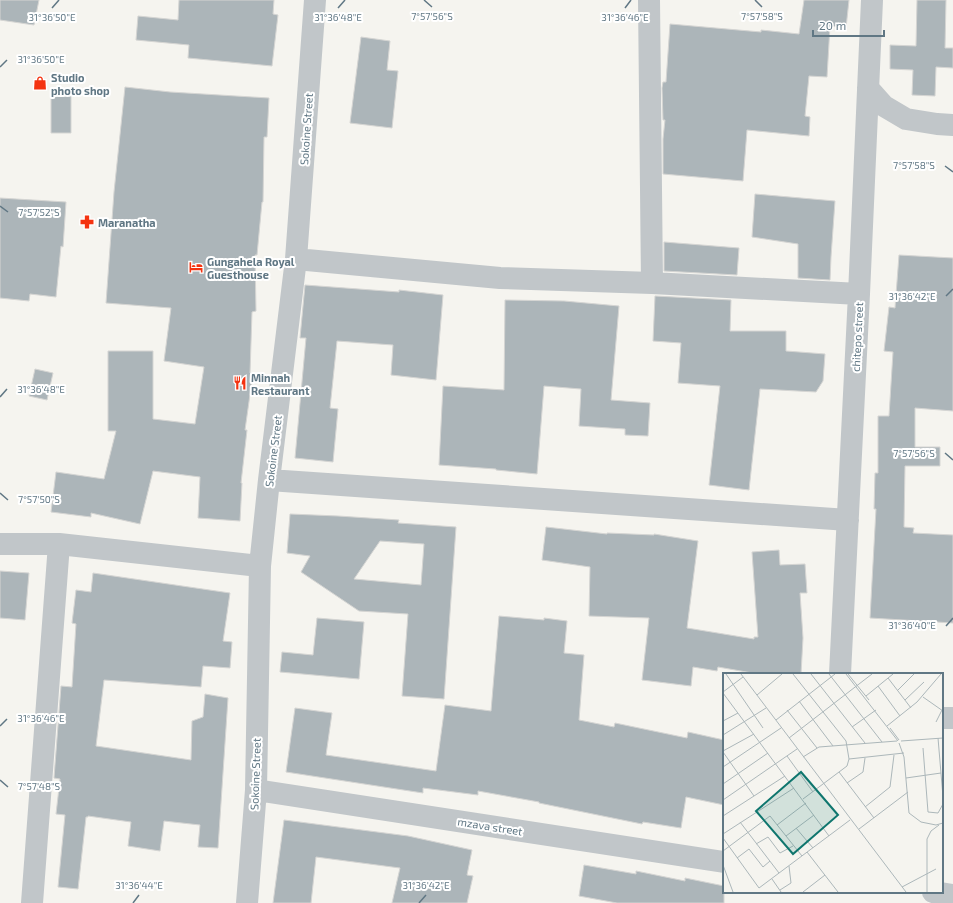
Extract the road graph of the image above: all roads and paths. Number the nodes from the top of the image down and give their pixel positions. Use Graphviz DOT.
graph roads {
  1 [pos="315,0"];
  2 [pos="649,0"];
  3 [pos="872,0"];
  4 [pos="868,88"];
  5 [pos="953,125"];
  6 [pos="296,260"];
  7 [pos="652,283"];
  8 [pos="859,294"];
  9 [pos="269,480"];
  10 [pos="848,520"];
  11 [pos="0,544"];
  12 [pos="59,544"];
  13 [pos="260,566"];
  14 [pos="840,673"];
  15 [pos="256,790"];
  16 [pos="723,862"];
  17 [pos="940,893"];
  18 [pos="953,895"];
  19 [pos="32,903"];
  20 [pos="247,903"];
  1 -- 6 [label="street, Sokoine Street"];
  2 -- 7 [label="street"];
  3 -- 4 [label="street, chitepo street"];
  4 -- 5 [label="street"];
  4 -- 8 [label="street, chitepo street"];
  6 -- 7 [label="street"];
  6 -- 9 [label="street, Sokoine Street"];
  7 -- 8 [label="street"];
  8 -- 10 [label="street, chitepo street"];
  9 -- 10 [label="street"];
  9 -- 13 [label="street, Sokoine Street"];
  10 -- 14 [label="street, chitepo street"];
  11 -- 12 [label="street"];
  12 -- 13 [label="street"];
  12 -- 19 [label="street"];
  13 -- 15 [label="street, Sokoine Street"];
  15 -- 16 [label="street, mzava street"];
  15 -- 20 [label="street, Sokoine Street"];
  17 -- 18 [label="street"];
}
